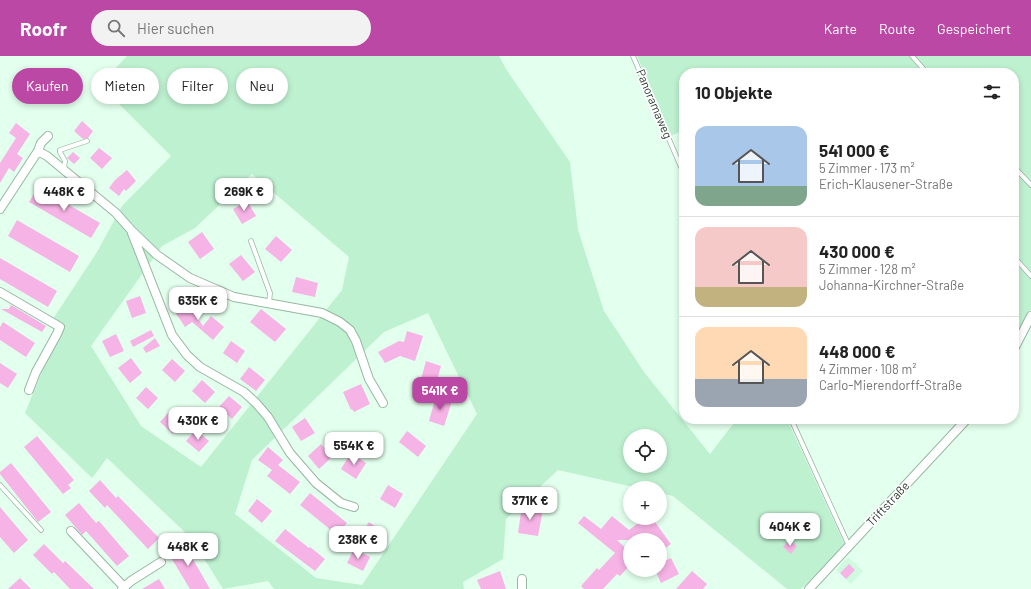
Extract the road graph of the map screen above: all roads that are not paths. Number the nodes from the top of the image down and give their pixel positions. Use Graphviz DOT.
graph roads {
  1 [pos="633,56"];
  2 [pos="912,56"];
  3 [pos="923,68"];
  4 [pos="48,136"];
  5 [pos="87,141"];
  6 [pos="38,151"];
  7 [pos="679,162"];
  8 [pos="64,169"];
  9 [pos="1019,172"];
  10 [pos="1031,185"];
  11 [pos="0,209"];
  12 [pos="131,230"];
  13 [pos="251,241"];
  14 [pos="1019,263"];
  15 [pos="1031,276"];
  16 [pos="0,292"];
  17 [pos="269,303"];
  18 [pos="1031,316"];
  19 [pos="1019,339"];
  20 [pos="29,390"];
  21 [pos="383,403"];
  22 [pos="793,424"];
  23 [pos="962,424"];
  24 [pos="0,485"];
  25 [pos="354,507"];
  26 [pos="41,530"];
  27 [pos="71,531"];
  28 [pos="849,546"];
  29 [pos="161,562"];
  30 [pos="522,579"];
  31 [pos="123,588"];
  32 [pos="522,589"];
  33 [pos="809,589"];
  1 -- 7 [label="lane, Panoramaweg"];
  2 -- 3 [label="lane"];
  4 -- 6 [label="street"];
  5 -- 8 [label="lane"];
  6 -- 8 [label="street"];
  6 -- 11 [label="street"];
  8 -- 12 [label="street"];
  9 -- 10 [label="lane"];
  12 -- 17 [label="street"];
  12 -- 25 [label="street"];
  13 -- 17 [label="lane"];
  14 -- 15 [label="lane"];
  16 -- 20 [label="street"];
  17 -- 21 [label="street"];
  18 -- 19 [label="street"];
  22 -- 28 [label="lane"];
  23 -- 28 [label="street, Triftstraße"];
  24 -- 26 [label="lane"];
  27 -- 31 [label="street"];
  28 -- 33 [label="street, Triftstraße"];
  29 -- 31 [label="street"];
  30 -- 32 [label="street"];
}
